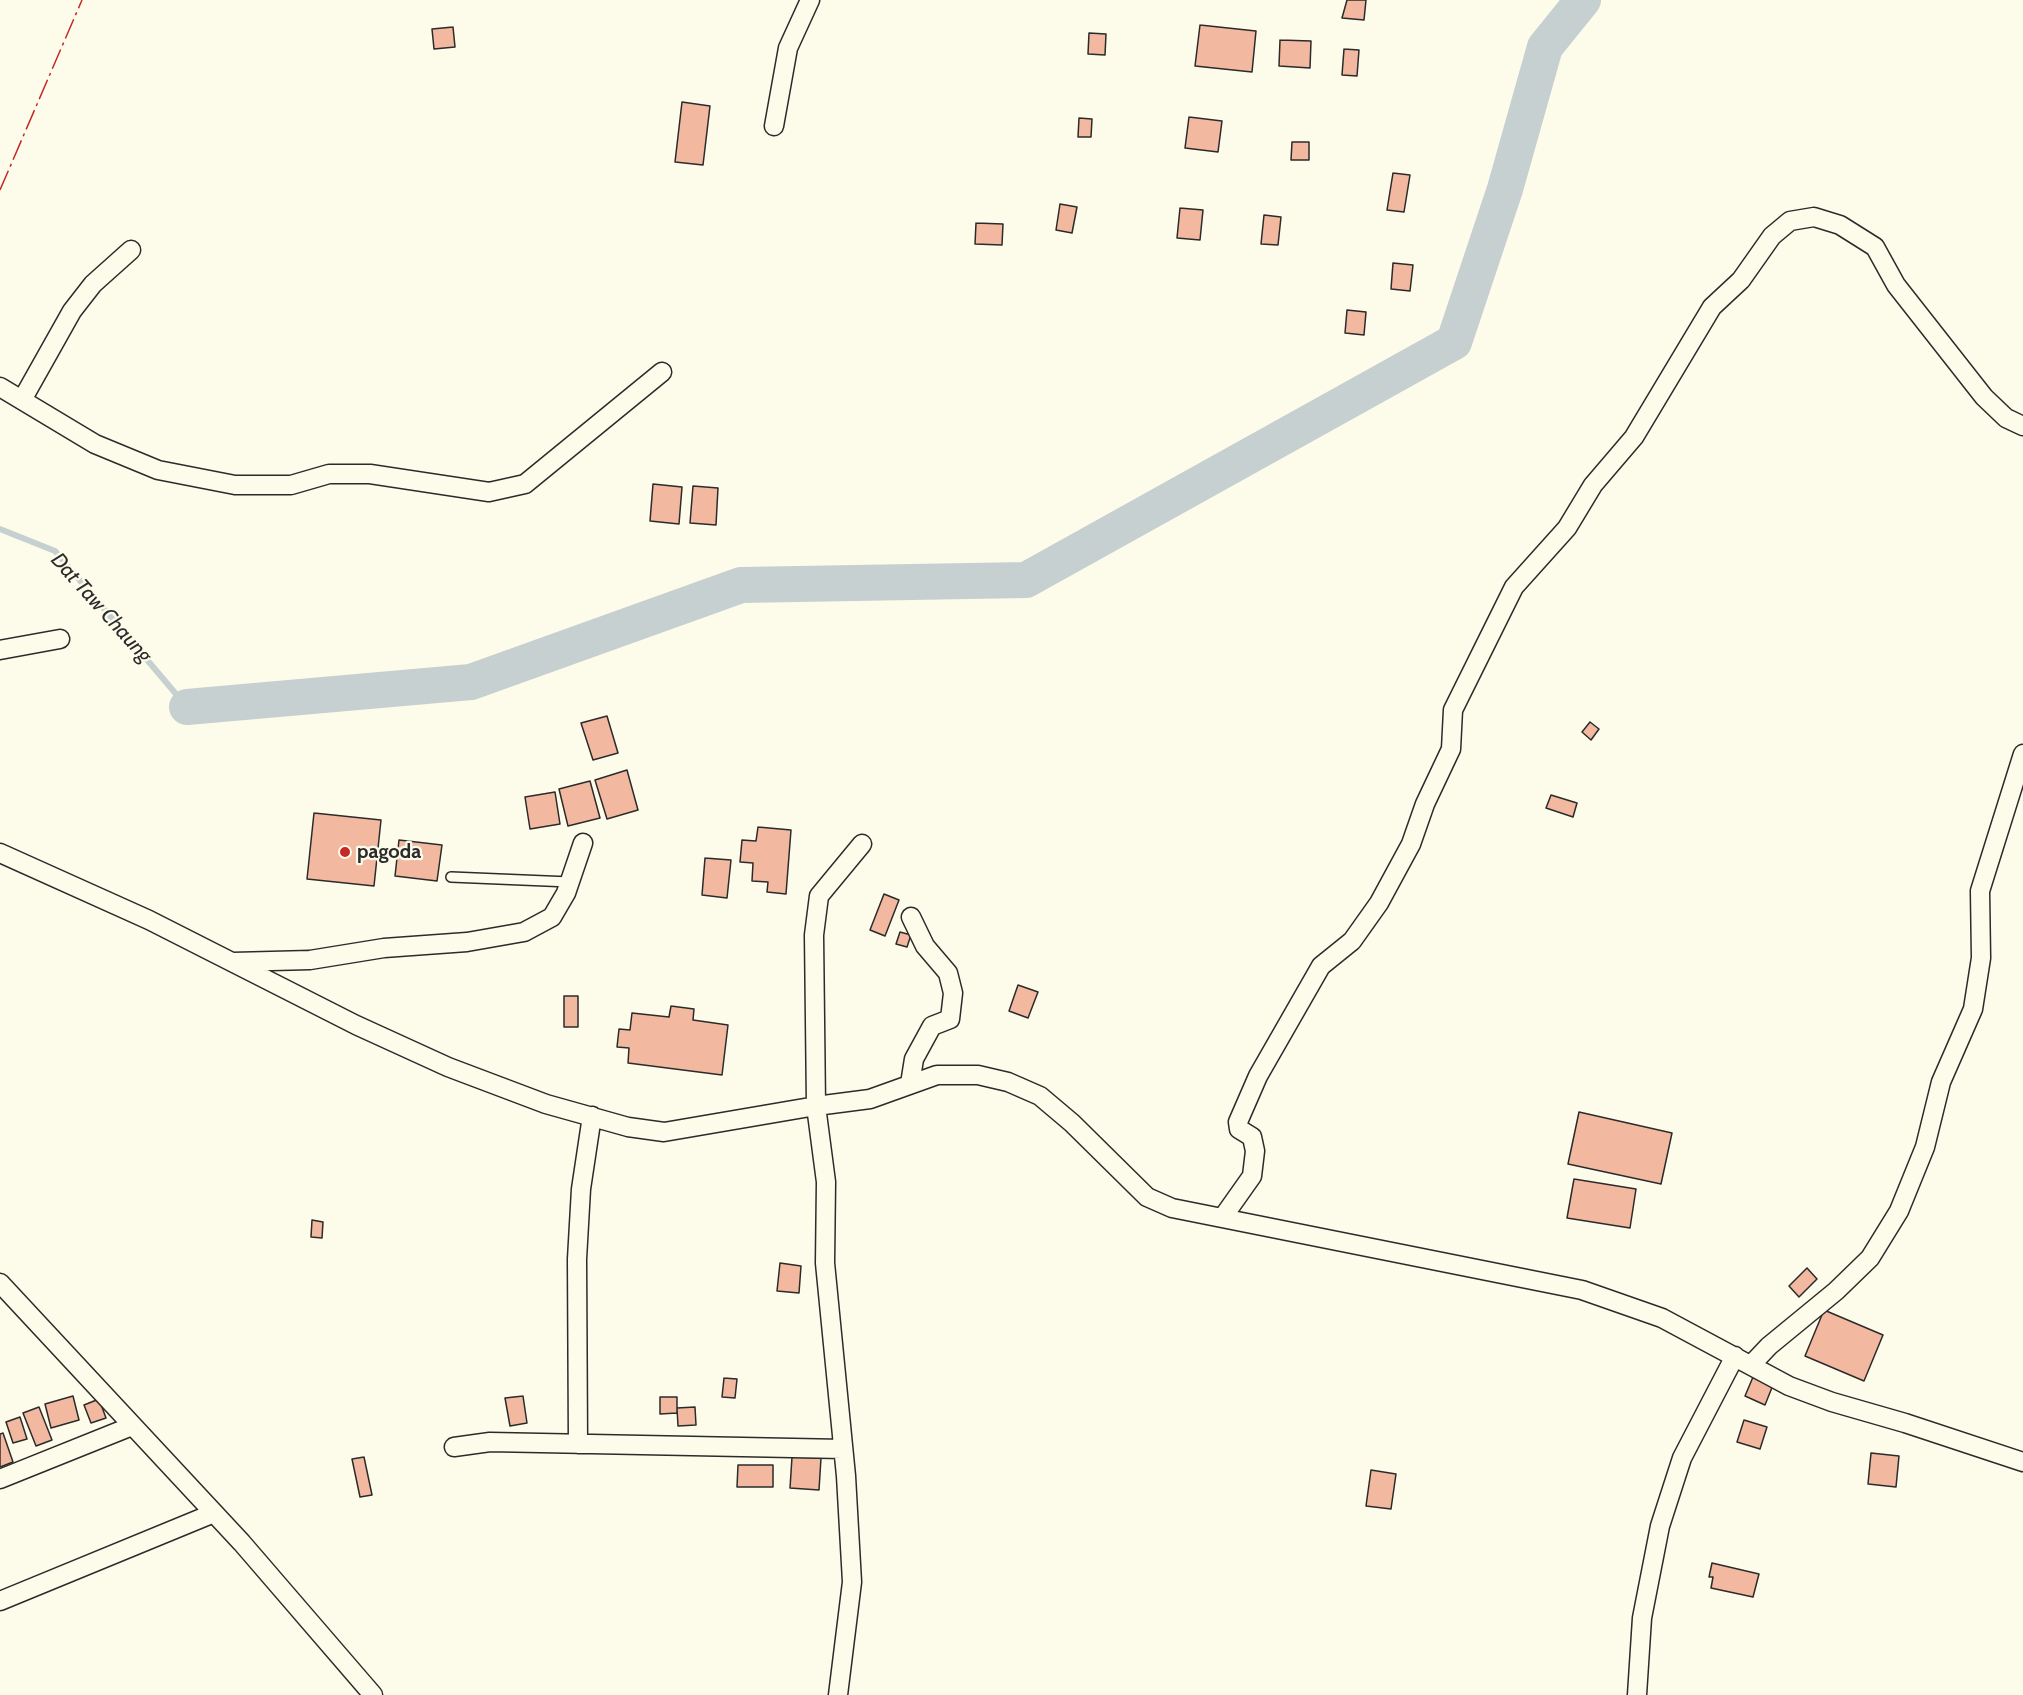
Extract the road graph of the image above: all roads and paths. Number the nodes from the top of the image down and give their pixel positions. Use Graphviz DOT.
graph roads {
  1 [pos="810,0"];
  2 [pos="774,126"];
  3 [pos="131,250"];
  4 [pos="662,372"];
  5 [pos="0,387"];
  6 [pos="22,400"];
  7 [pos="2023,426"];
  8 [pos="60,639"];
  9 [pos="0,651"];
  10 [pos="2023,753"];
  11 [pos="584,843"];
  12 [pos="862,844"];
  13 [pos="0,853"];
  14 [pos="451,877"];
  15 [pos="570,882"];
  16 [pos="911,917"];
  17 [pos="231,962"];
  18 [pos="910,1084"];
  19 [pos="816,1106"];
  20 [pos="592,1116"];
  21 [pos="1223,1217"];
  22 [pos="0,1283"];
  23 [pos="1735,1356"];
  24 [pos="1752,1365"];
  25 [pos="132,1426"];
  26 [pos="578,1444"];
  27 [pos="453,1447"];
  28 [pos="843,1449"];
  29 [pos="2023,1462"];
  30 [pos="0,1479"];
  31 [pos="214,1513"];
  32 [pos="0,1601"];
  33 [pos="373,1695"];
  34 [pos="838,1695"];
  35 [pos="1637,1695"];
  1 -- 2 [label="street"];
  3 -- 6 [label="street"];
  4 -- 6 [label="street"];
  5 -- 6 [label="street"];
  7 -- 21 [label="street"];
  8 -- 9 [label="street"];
  10 -- 24 [label="street"];
  11 -- 15 [label="street"];
  12 -- 19 [label="street"];
  13 -- 17 [label="street"];
  14 -- 15 [label="lane"];
  15 -- 17 [label="street"];
  16 -- 18 [label="street"];
  17 -- 20 [label="street"];
  18 -- 19 [label="street"];
  18 -- 21 [label="street"];
  19 -- 20 [label="street"];
  19 -- 28 [label="street"];
  20 -- 26 [label="street"];
  21 -- 23 [label="street"];
  22 -- 25 [label="street"];
  23 -- 24 [label="street"];
  23 -- 35 [label="street"];
  24 -- 29 [label="street"];
  25 -- 30 [label="street"];
  25 -- 31 [label="street"];
  26 -- 27 [label="street"];
  26 -- 28 [label="street"];
  28 -- 34 [label="street"];
  31 -- 32 [label="street"];
  31 -- 33 [label="street"];
}
